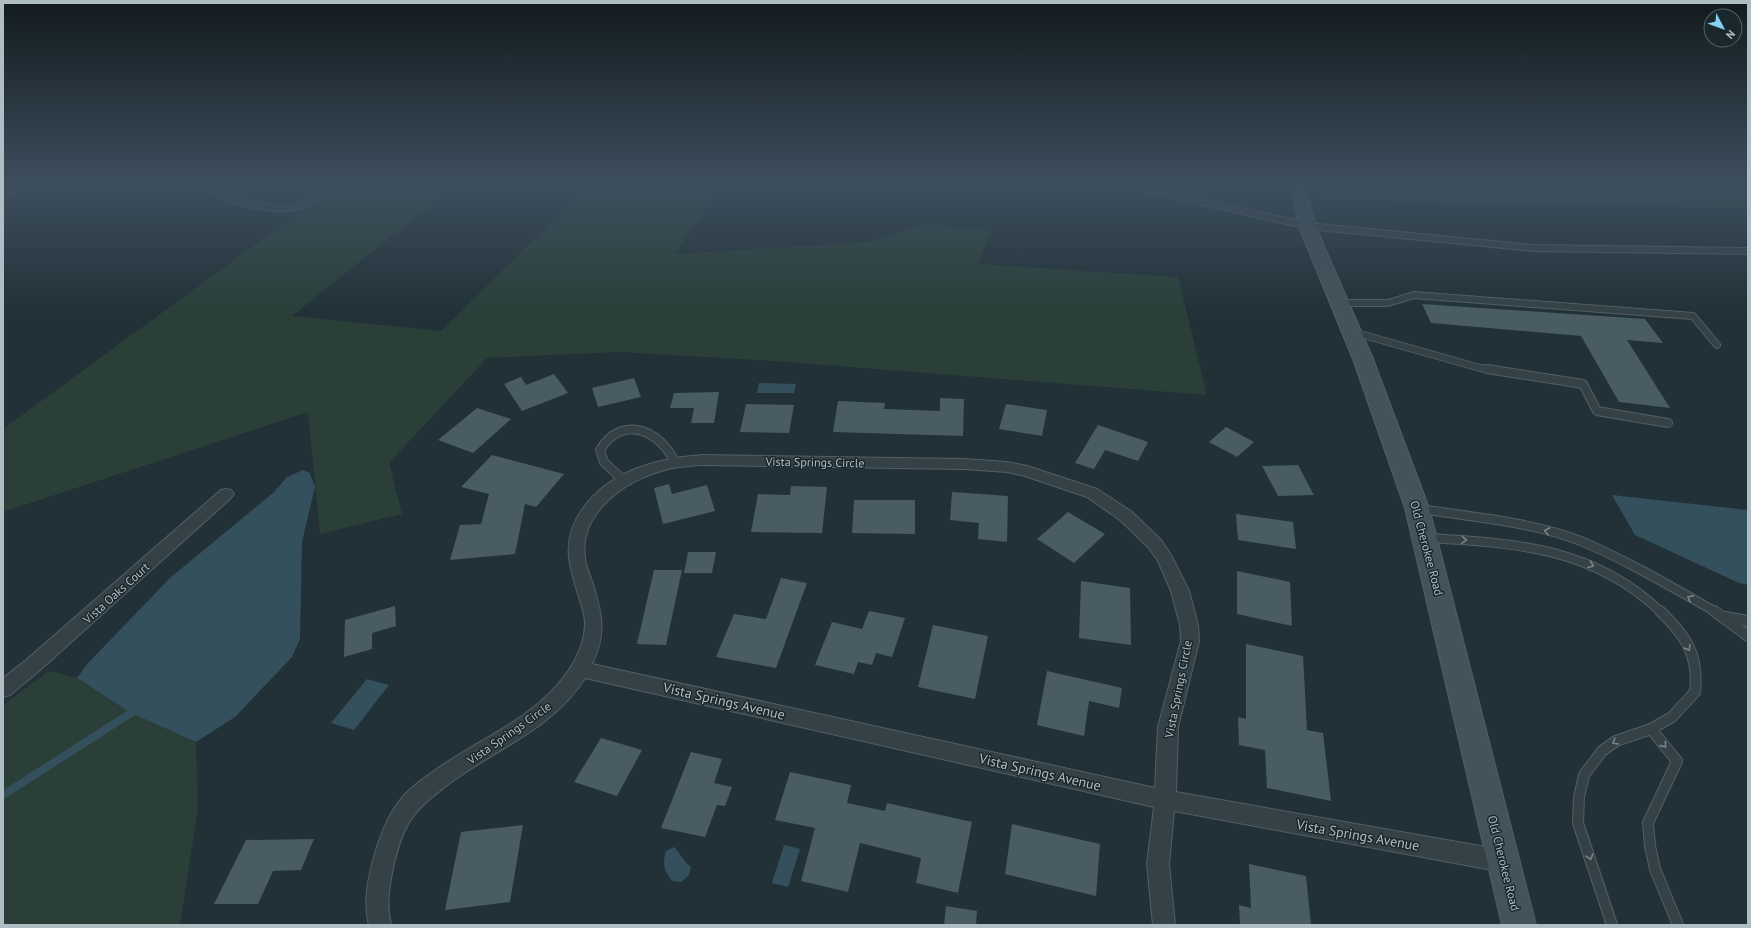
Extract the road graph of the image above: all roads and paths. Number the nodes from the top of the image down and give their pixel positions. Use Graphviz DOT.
graph roads {
  1 [pos="1309,227"];
  2 [pos="1321,227"];
  3 [pos="1748,251"];
  4 [pos="1341,303"];
  5 [pos="1352,332"];
  6 [pos="1717,345"];
  7 [pos="1668,423"];
  8 [pos="675,463"];
  9 [pos="624,481"];
  10 [pos="226,494"];
  11 [pos="1417,508"];
  12 [pos="1425,538"];
  13 [pos="1724,617"];
  14 [pos="1748,621"];
  15 [pos="1748,636"];
  16 [pos="581,669"];
  17 [pos="3,689"];
  18 [pos="1651,729"];
  19 [pos="1165,800"];
  20 [pos="1503,861"];
  21 [pos="380,925"];
  22 [pos="1164,925"];
  23 [pos="1519,925"];
  24 [pos="1612,925"];
  25 [pos="1678,925"];
  1 -- 4 [label="street, Old Cherokee Road"];
  2 -- 3 [label="street"];
  4 -- 5 [label="street, Old Cherokee Road"];
  4 -- 6 [label="lane"];
  5 -- 7 [label="lane"];
  5 -- 11 [label="street, Old Cherokee Road"];
  8 -- 9 [label="street, Vista Springs Circle"];
  8 -- 9 [label="lane"];
  8 -- 19 [label="street, Vista Springs Circle"];
  9 -- 16 [label="street, Vista Springs Circle"];
  10 -- 17 [label="street, Vista Oaks Court"];
  11 -- 12 [label="street, Old Cherokee Road"];
  13 -- 11 [label="lane, one-way"];
  12 -- 18 [label="lane, one-way"];
  12 -- 20 [label="street, Old Cherokee Road"];
  13 -- 14 [label="lane"];
  13 -- 15 [label="lane"];
  16 -- 19 [label="street, Vista Springs Avenue"];
  16 -- 21 [label="street, Vista Springs Circle"];
  18 -- 24 [label="lane, one-way"];
  18 -- 25 [label="lane, one-way"];
  19 -- 20 [label="street, Vista Springs Avenue"];
  19 -- 22 [label="street, Vista Springs Circle"];
  20 -- 23 [label="street, Old Cherokee Road"];
}
